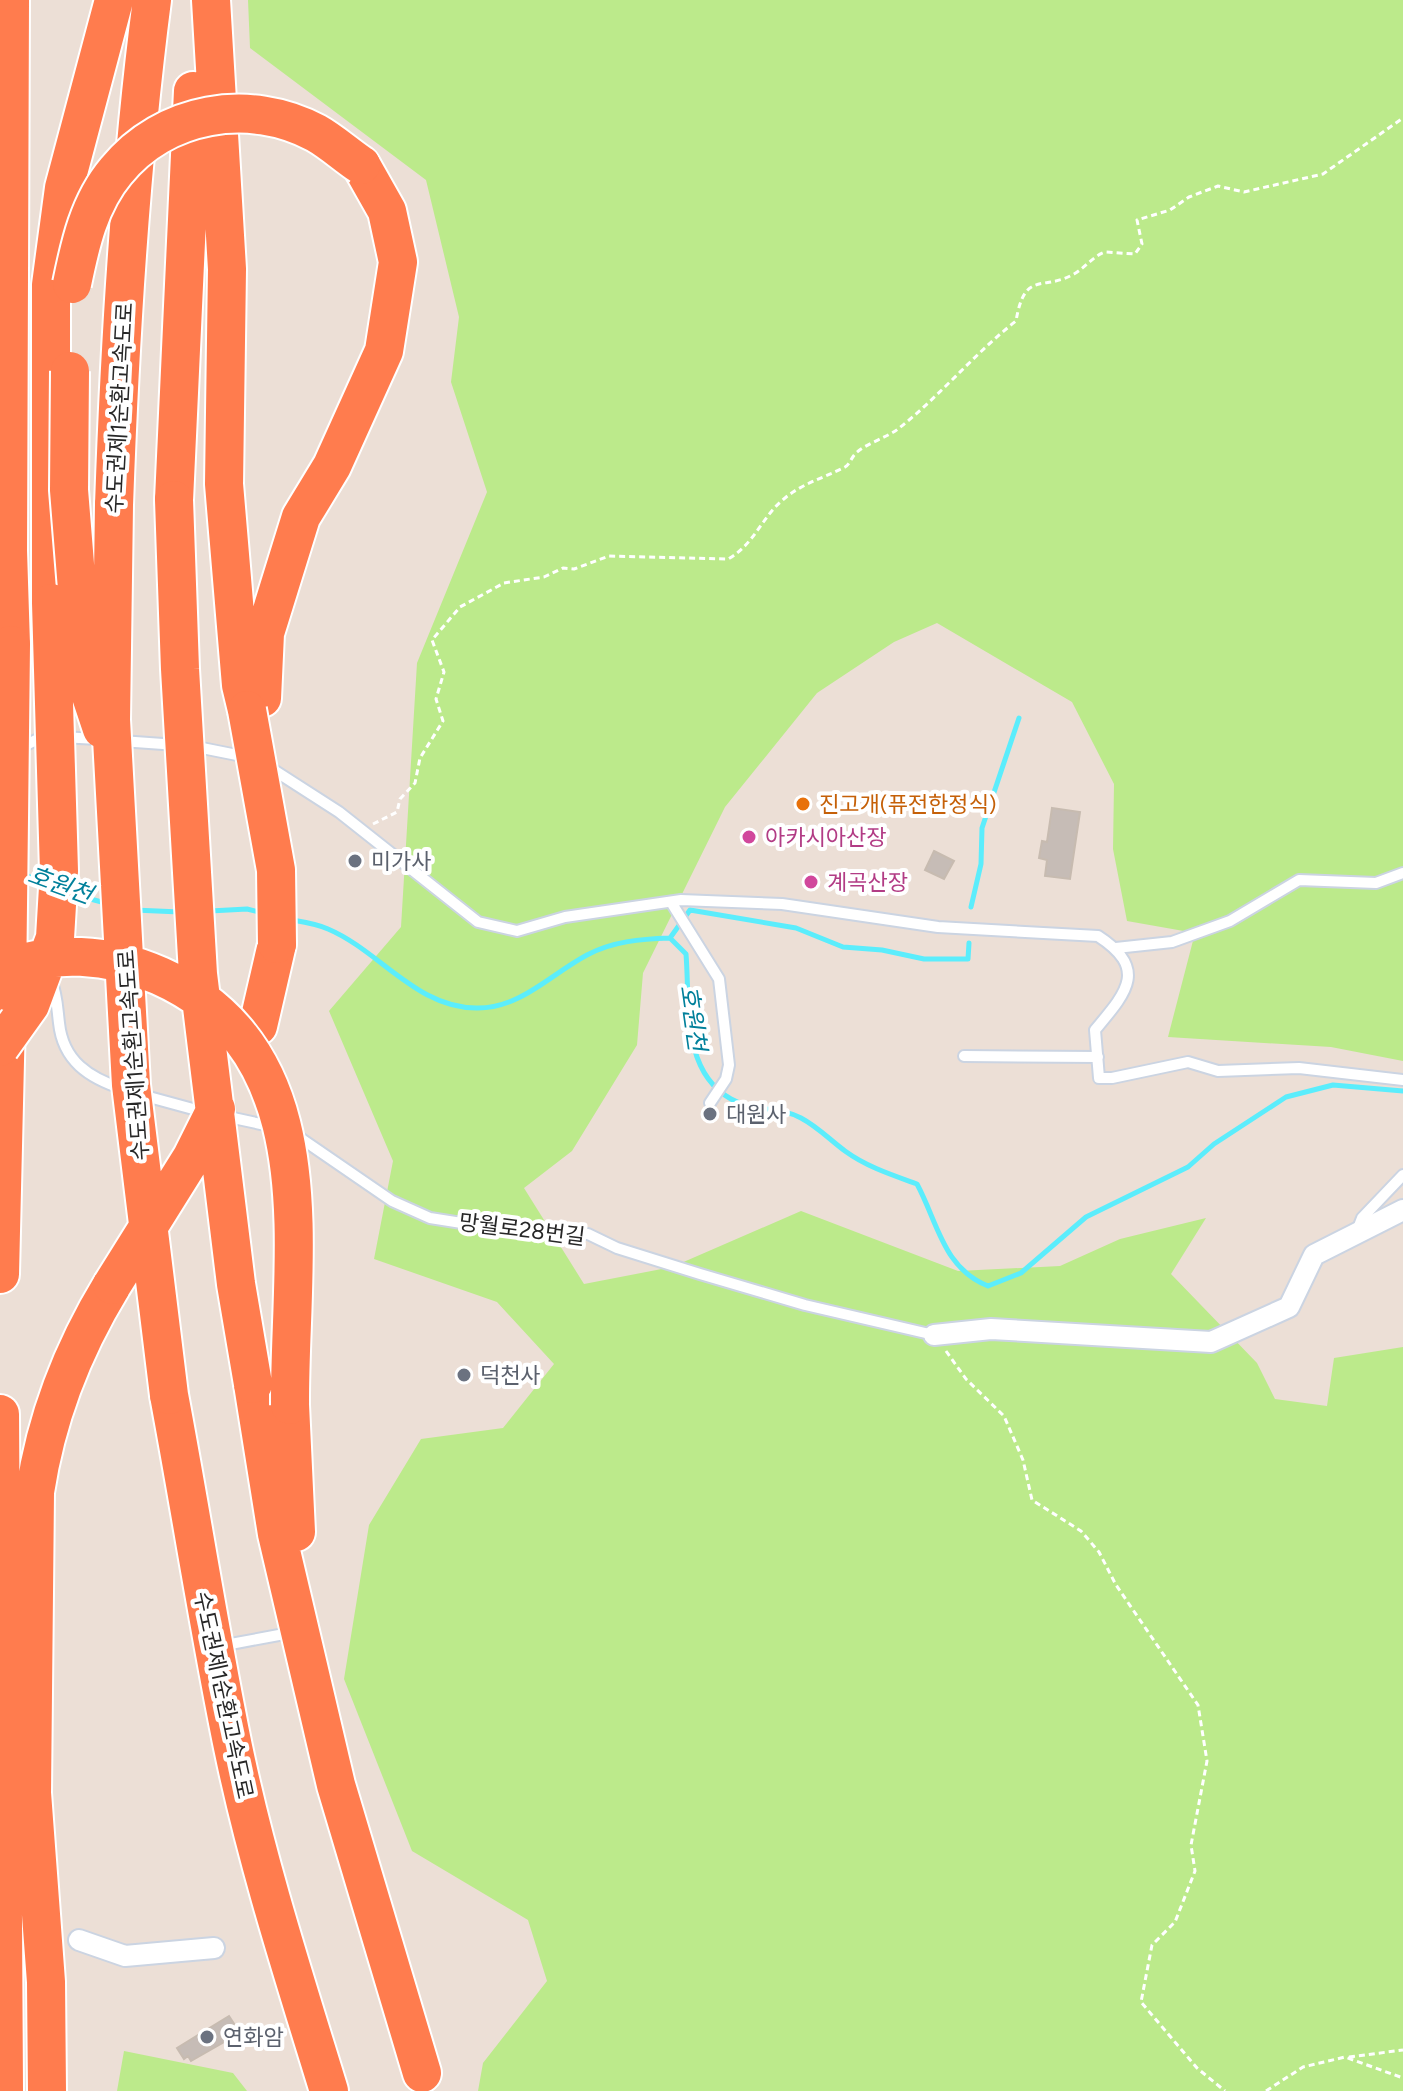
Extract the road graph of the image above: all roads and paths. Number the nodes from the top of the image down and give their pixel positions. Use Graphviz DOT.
graph roads {
  1 [pos="10,0"];
  2 [pos="114,0"];
  3 [pos="152,0"];
  4 [pos="199,0"];
  5 [pos="211,0"];
  6 [pos="1403,118"];
  7 [pos="254,710"];
  8 [pos="0,758"];
  9 [pos="116,772"];
  10 [pos="364,832"];
  11 [pos="1403,873"];
  12 [pos="671,902"];
  13 [pos="0,928"];
  14 [pos="1116,948"];
  15 [pos="14,955"];
  16 [pos="3,1032"];
  17 [pos="964,1056"];
  18 [pos="1098,1057"];
  19 [pos="1403,1080"];
  20 [pos="710,1103"];
  21 [pos="1403,1175"];
  22 [pos="1403,1210"];
  23 [pos="1356,1232"];
  24 [pos="0,1274"];
  25 [pos="934,1335"];
  26 [pos="0,1414"];
  27 [pos="301,1631"];
  28 [pos="215,1647"];
  29 [pos="79,1940"];
  30 [pos="214,1948"];
  31 [pos="1403,2050"];
  32 [pos="1345,2057"];
  33 [pos="422,2073"];
  34 [pos="1403,2078"];
  35 [pos="4,2091"];
  36 [pos="47,2091"];
  37 [pos="329,2091"];
  38 [pos="1225,2091"];
  39 [pos="1266,2091"];
  1 -- 16 [label="highway, bridge"];
  2 -- 16 [label="highway, bridge"];
  3 -- 9 [label="highway, 수도권제1순환고속도로, bridge"];
  4 -- 27 [label="highway, bridge"];
  5 -- 7 [label="highway"];
  6 -- 10 [label="path"];
  7 -- 9 [label="highway, bridge"];
  7 -- 36 [label="highway, bridge"];
  8 -- 10 [label="lane"];
  9 -- 28 [label="highway, 수도권제1순환고속도로, bridge"];
  10 -- 12 [label="lane"];
  11 -- 14 [label="lane"];
  12 -- 14 [label="lane"];
  12 -- 20 [label="lane"];
  13 -- 15 [label="lane, 망월로28번길"];
  14 -- 18 [label="lane"];
  15 -- 25 [label="lane, 망월로28번길"];
  15 -- 27 [label="highway, bridge"];
  16 -- 24 [label="highway"];
  17 -- 18 [label="lane"];
  18 -- 19 [label="lane"];
  21 -- 23 [label="lane"];
  22 -- 23 [label="street"];
  23 -- 25 [label="street, 망월로28번길"];
  25 -- 38 [label="path"];
  26 -- 35 [label="highway"];
  27 -- 28 [label="lane"];
  27 -- 33 [label="highway"];
  28 -- 37 [label="highway, 수도권제1순환고속도로"];
  29 -- 30 [label="street"];
  31 -- 32 [label="path"];
  32 -- 34 [label="path"];
  32 -- 39 [label="path"];
}
